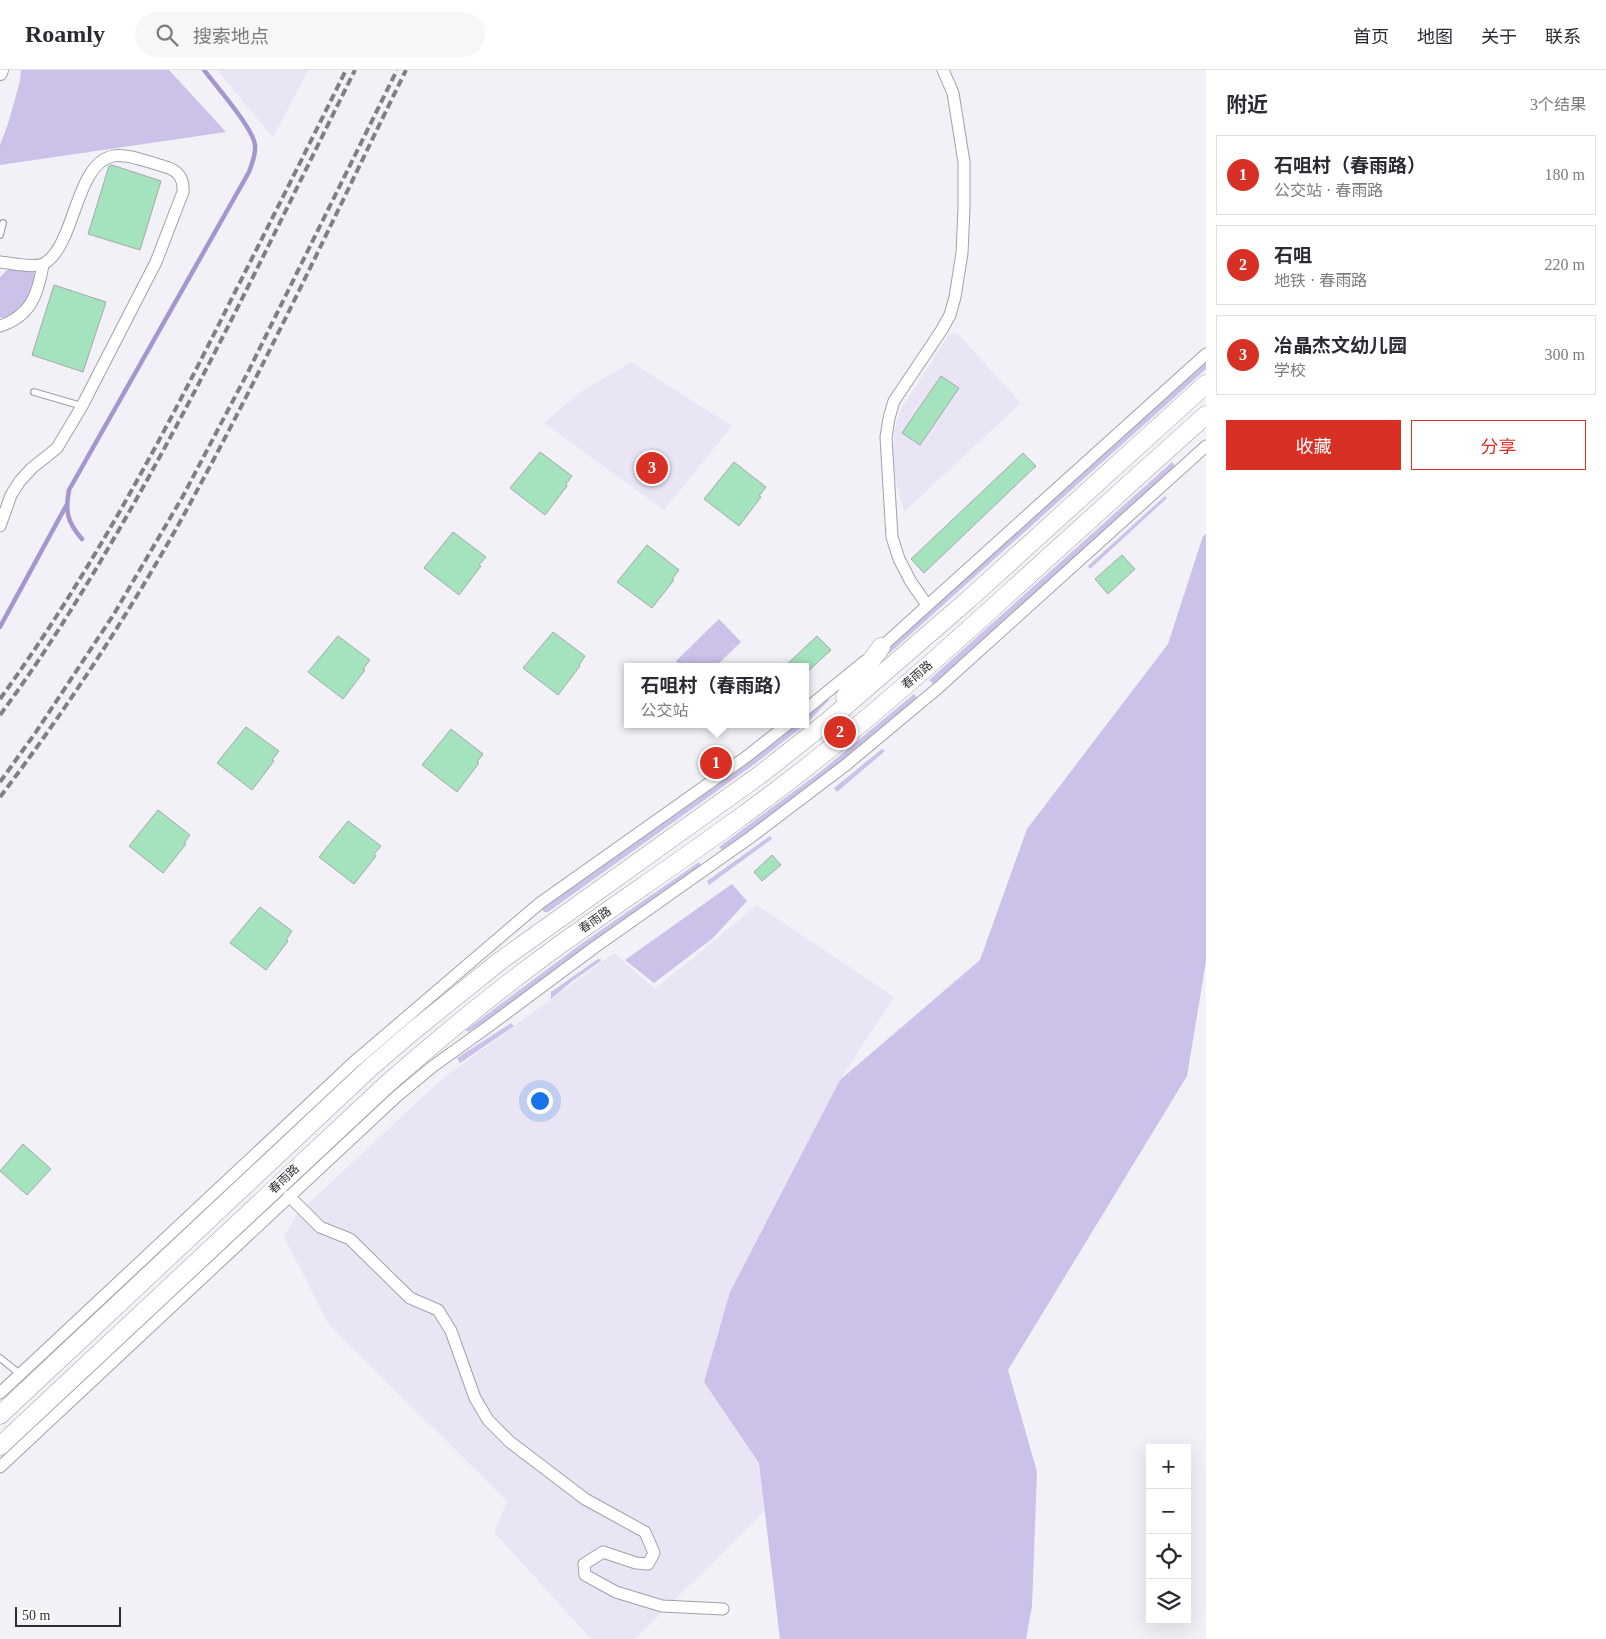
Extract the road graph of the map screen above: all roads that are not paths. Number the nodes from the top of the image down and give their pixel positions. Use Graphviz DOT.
graph roads {
  1 [pos="944,70"];
  2 [pos="3,223"];
  3 [pos="0,234"];
  4 [pos="0,262"];
  5 [pos="43,265"];
  6 [pos="0,326"];
  7 [pos="1206,354"];
  8 [pos="1206,384"];
  9 [pos="34,392"];
  10 [pos="82,406"];
  11 [pos="1206,415"];
  12 [pos="1206,446"];
  13 [pos="0,526"];
  14 [pos="927,605"];
  15 [pos="881,647"];
  16 [pos="809,707"];
  17 [pos="827,722"];
  18 [pos="783,728"];
  19 [pos="289,1196"];
  20 [pos="0,1358"];
  21 [pos="20,1374"];
  22 [pos="0,1393"];
  23 [pos="0,1415"];
  24 [pos="4,1440"];
  25 [pos="0,1467"];
  26 [pos="724,1609"];
  1 -- 14 [label="street"];
  2 -- 3 [label="lane"];
  4 -- 5 [label="street"];
  5 -- 6 [label="street"];
  5 -- 10 [label="street"];
  7 -- 14 [label="street"];
  8 -- 17 [label="main road, 春雨路"];
  9 -- 10 [label="lane"];
  10 -- 13 [label="street"];
  11 -- 24 [label="main road, 春雨路"];
  12 -- 19 [label="street"];
  14 -- 15 [label="street"];
  15 -- 16 [label="street"];
  15 -- 17 [label="main road"];
  17 -- 23 [label="main road, 春雨路"];
  18 -- 21 [label="street"];
  19 -- 25 [label="street"];
  19 -- 26 [label="street"];
  20 -- 21 [label="lane"];
  21 -- 22 [label="street"];
}
